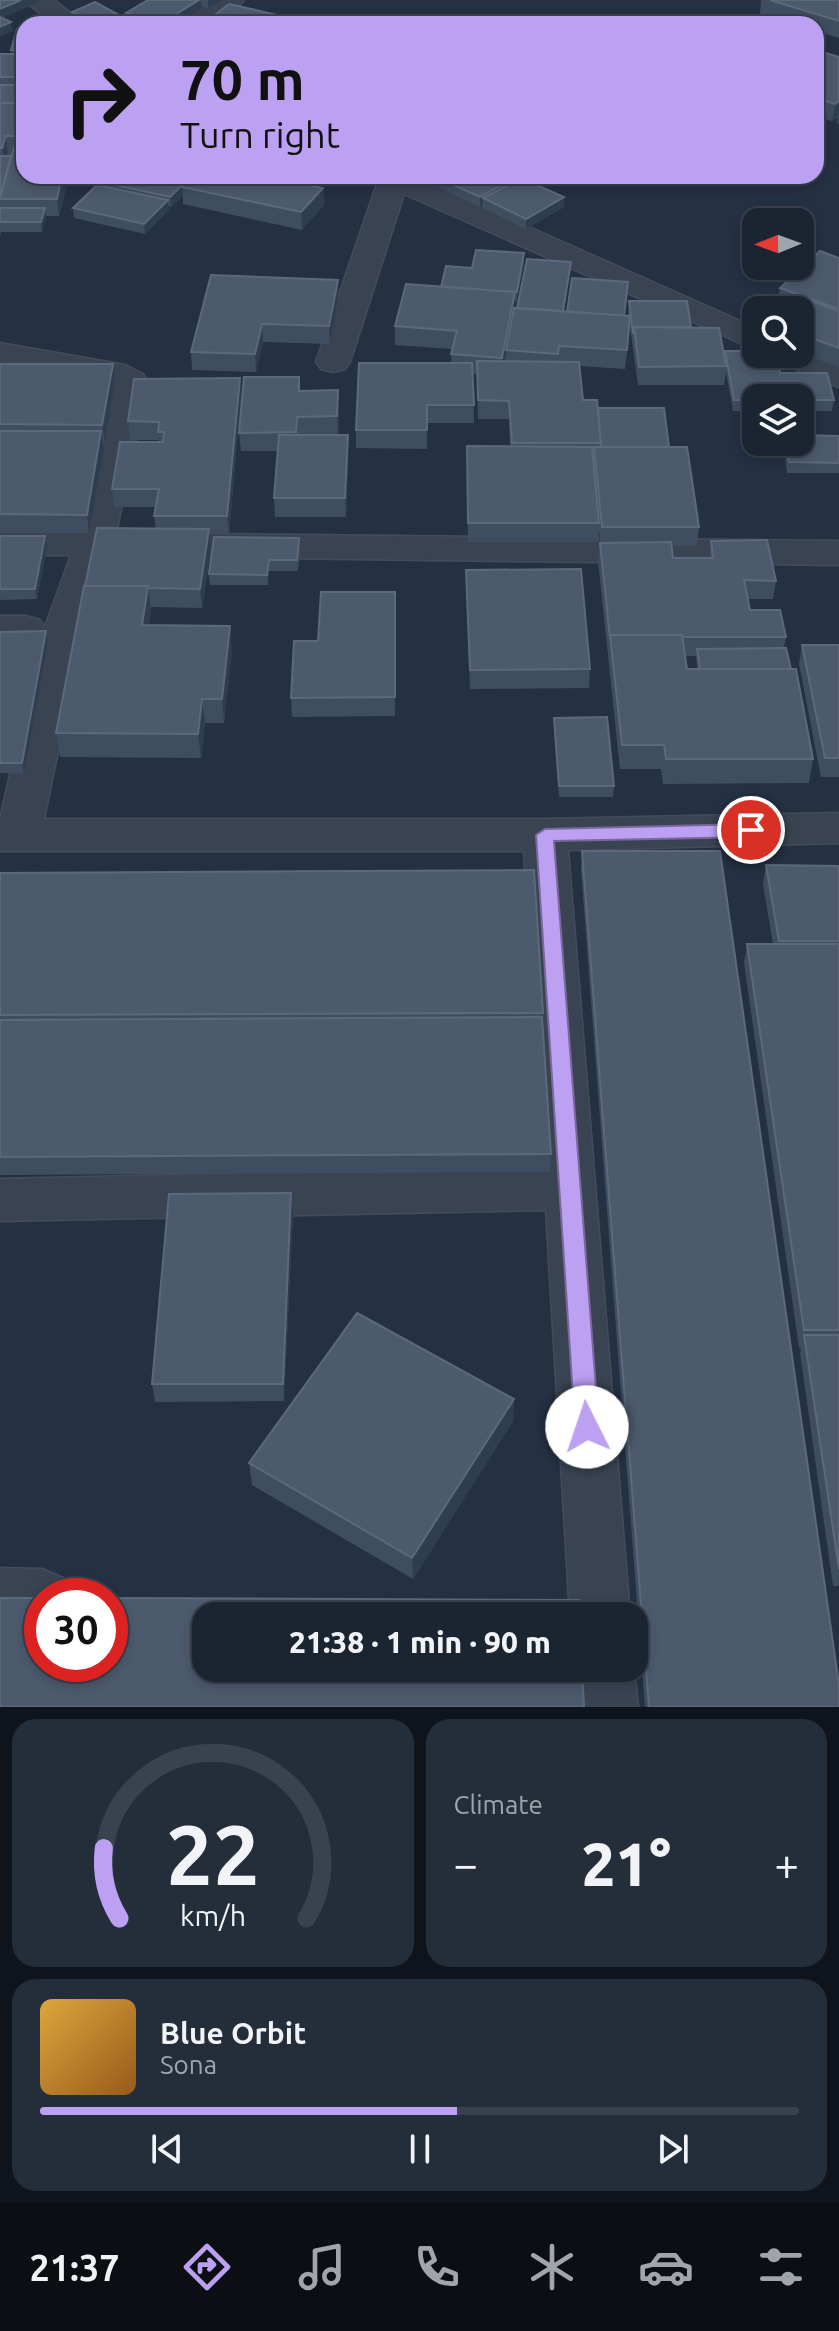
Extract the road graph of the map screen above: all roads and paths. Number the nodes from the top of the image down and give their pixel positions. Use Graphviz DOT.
graph roads {
  1 [pos="37,0"];
  2 [pos="231,0"];
  3 [pos="59,16"];
  4 [pos="200,16"];
  5 [pos="390,184"];
  6 [pos="408,184"];
  7 [pos="742,334"];
  8 [pos="0,353"];
  9 [pos="333,362"];
  10 [pos="814,366"];
  11 [pos="839,377"];
  12 [pos="0,543"];
  13 [pos="95,543"];
  14 [pos="839,553"];
  15 [pos="839,828"];
  16 [pos="10,835"];
  17 [pos="545,835"];
  18 [pos="570,1188"];
  19 [pos="0,1200"];
  20 [pos="0,1597"];
  21 [pos="24,1598"];
  22 [pos="584,1602"];
  23 [pos="605,1682"];
  24 [pos="607,1707"];
  1 -- 3 [label="street"];
  2 -- 4 [label="street"];
  5 -- 9 [label="street"];
  6 -- 7 [label="street"];
  8 -- 13 [label="street"];
  10 -- 11 [label="street"];
  12 -- 13 [label="street"];
  13 -- 14 [label="street"];
  13 -- 16 [label="street"];
  15 -- 17 [label="street"];
  16 -- 17 [label="street"];
  17 -- 18 [label="street"];
  18 -- 19 [label="street"];
  18 -- 22 [label="street"];
  20 -- 21 [label="street"];
  23 -- 24 [label="street"];
}
